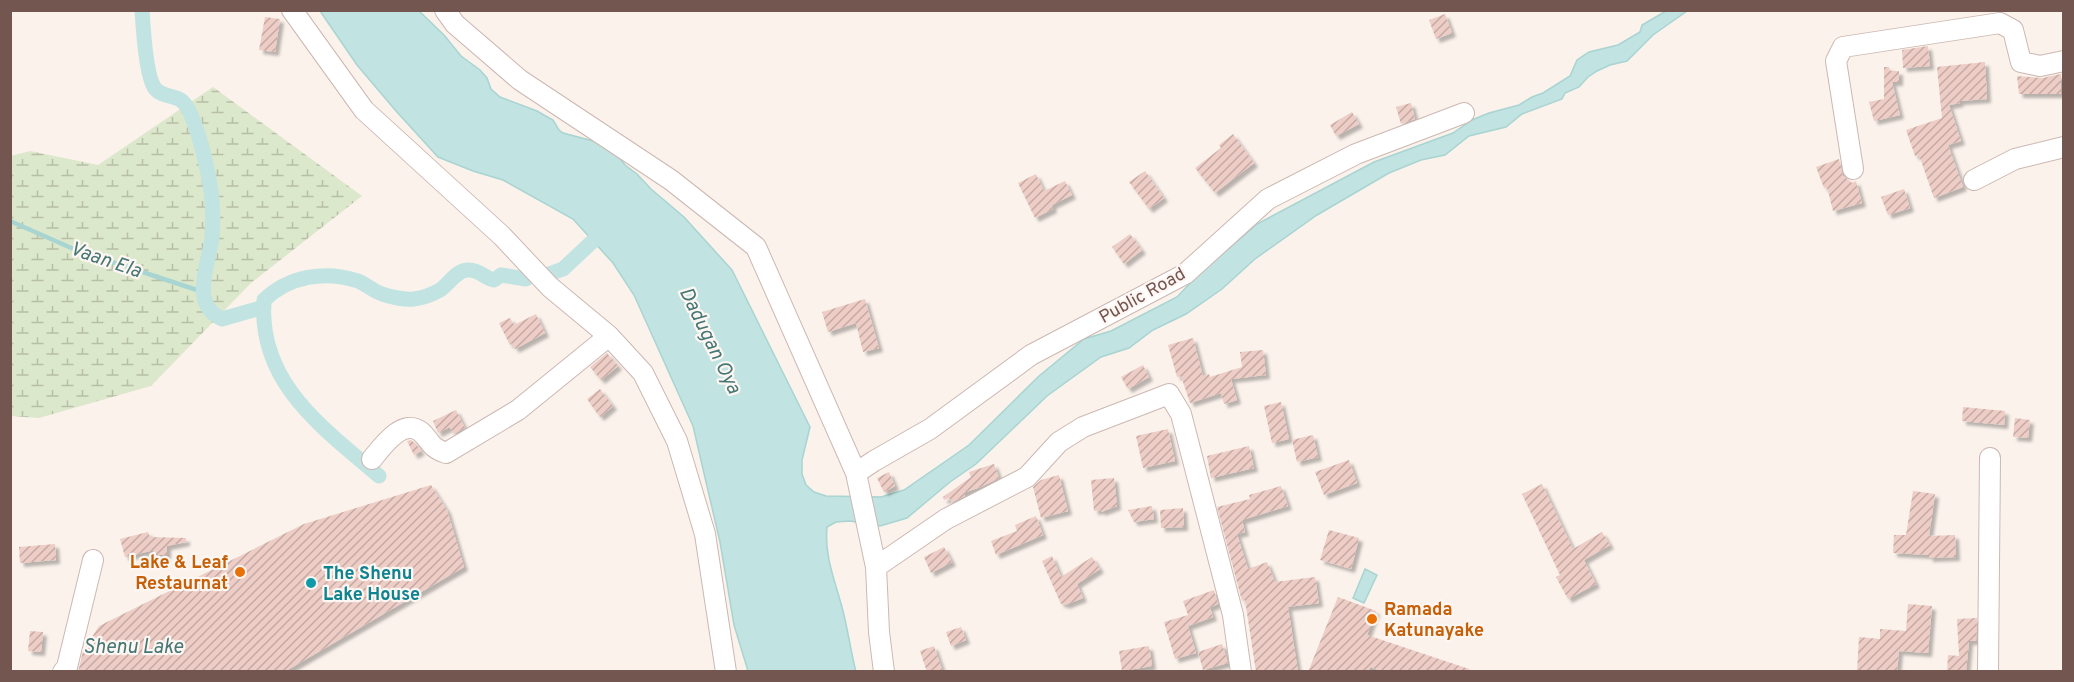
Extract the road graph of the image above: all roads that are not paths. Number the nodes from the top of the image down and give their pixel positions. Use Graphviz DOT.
graph roads {
  1 [pos="292,10"];
  2 [pos="444,10"];
  3 [pos="2064,61"];
  4 [pos="1464,113"];
  5 [pos="2064,130"];
  6 [pos="2064,140"];
  7 [pos="2064,147"];
  8 [pos="1852,169"];
  9 [pos="1974,180"];
  10 [pos="609,336"];
  11 [pos="1990,458"];
  12 [pos="372,459"];
  13 [pos="858,482"];
  14 [pos="93,560"];
  15 [pos="876,567"];
  16 [pos="63,672"];
  17 [pos="726,672"];
  18 [pos="884,672"];
  19 [pos="1241,672"];
  20 [pos="1988,672"];
  1 -- 10 [label="street"];
  2 -- 13 [label="street"];
  3 -- 8 [label="street"];
  4 -- 13 [label="street, Public Road"];
  5 -- 6 [label="street"];
  7 -- 9 [label="street"];
  10 -- 12 [label="street"];
  10 -- 17 [label="street"];
  11 -- 20 [label="street"];
  13 -- 15 [label="street"];
  14 -- 16 [label="street"];
  15 -- 18 [label="street"];
  15 -- 19 [label="street"];
}
